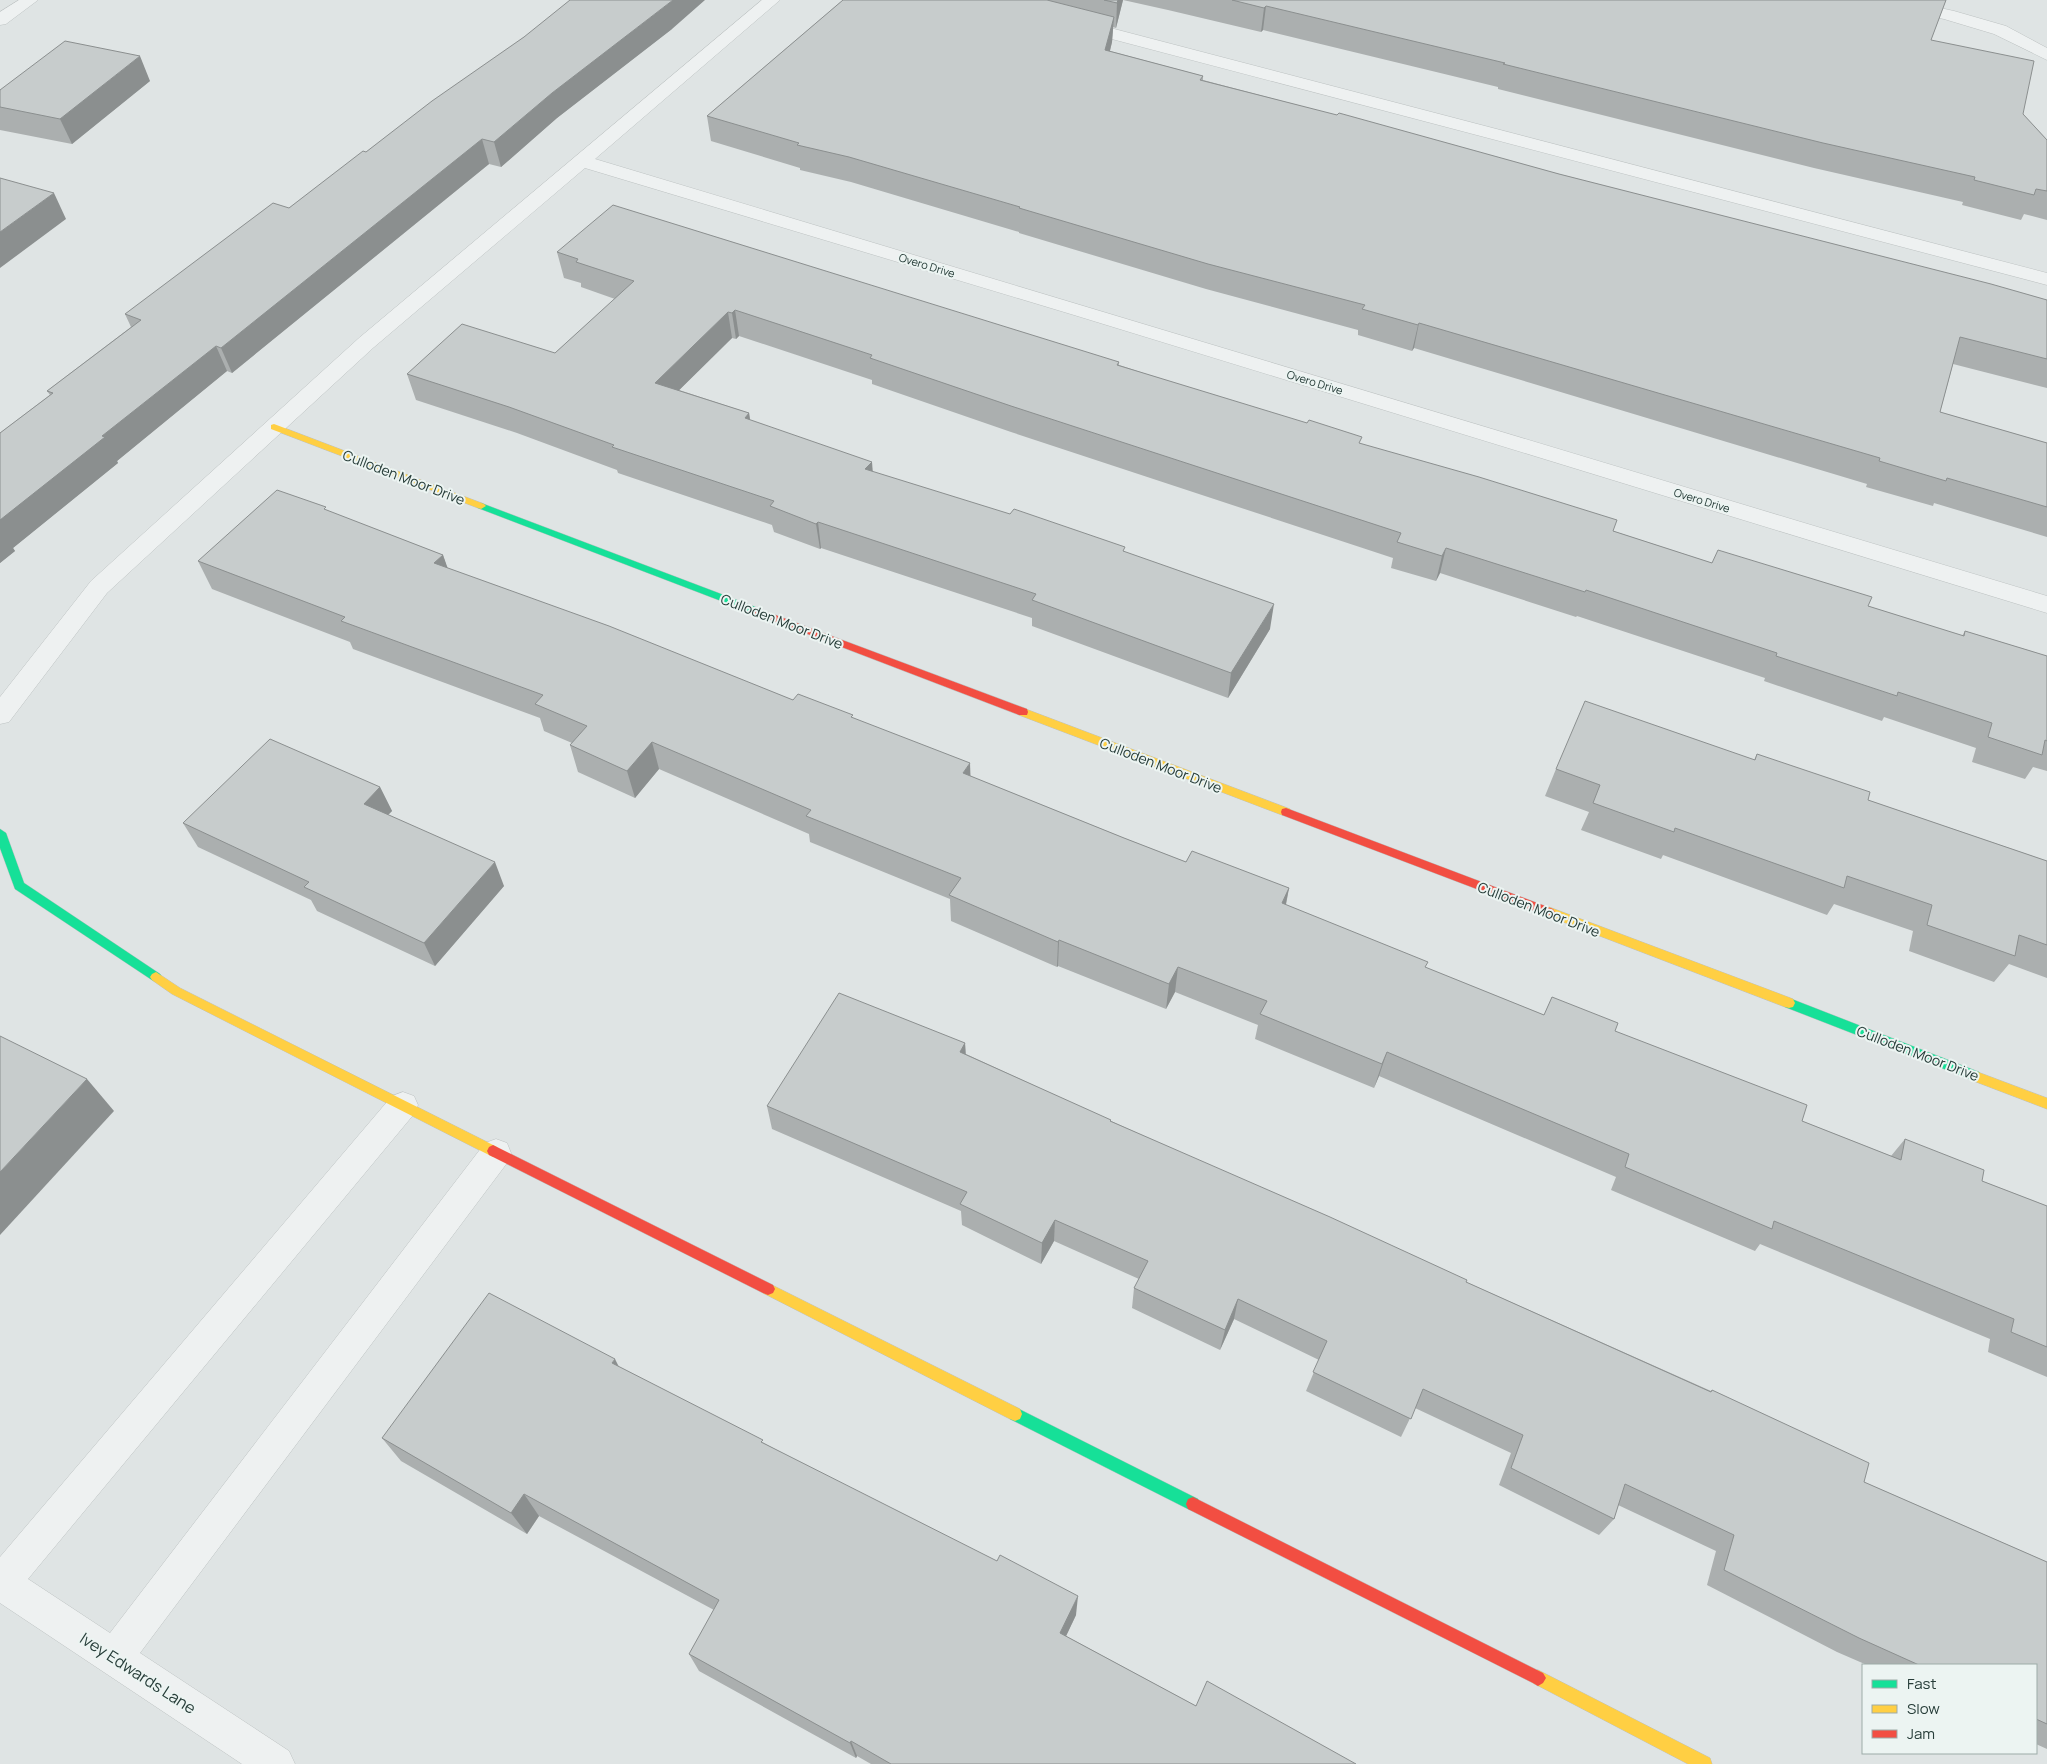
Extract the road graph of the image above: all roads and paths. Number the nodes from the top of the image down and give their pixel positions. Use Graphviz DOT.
graph roads {
  1 [pos="30,0"];
  2 [pos="772,0"];
  3 [pos="1880,0"];
  4 [pos="0,20"];
  5 [pos="1059,20"];
  6 [pos="2047,56"];
  7 [pos="581,161"];
  8 [pos="2047,279"];
  9 [pos="274,428"];
  10 [pos="2047,606"];
  11 [pos="0,715"];
  12 [pos="0,833"];
  13 [pos="2047,1104"];
  14 [pos="402,1106"];
  15 [pos="496,1153"];
  16 [pos="1,1582"];
  17 [pos="114,1658"];
  18 [pos="276,1764"];
  19 [pos="1704,1764"];
  1 -- 4 [label="street"];
  2 -- 7 [label="street"];
  3 -- 6 [label="street"];
  5 -- 8 [label="street"];
  7 -- 9 [label="street"];
  7 -- 10 [label="street, Overo Drive"];
  9 -- 11 [label="street"];
  9 -- 13 [label="street, Culloden Moor Drive"];
  12 -- 14 [label="street"];
  14 -- 15 [label="street"];
  14 -- 16 [label="street"];
  15 -- 17 [label="street"];
  15 -- 19 [label="street"];
  16 -- 17 [label="street, Ivey Edwards Lane"];
  17 -- 18 [label="street, Ivey Edwards Lane"];
}
